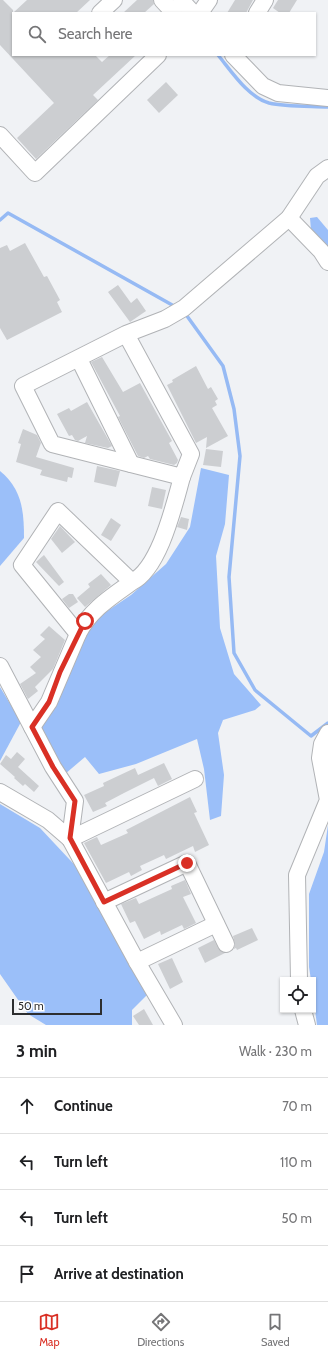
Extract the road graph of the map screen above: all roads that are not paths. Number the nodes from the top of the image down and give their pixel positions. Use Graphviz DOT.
graph roads {
  1 [pos="114,0"];
  2 [pos="162,0"];
  3 [pos="181,0"];
  4 [pos="209,0"];
  5 [pos="265,0"];
  6 [pos="101,12"];
  7 [pos="173,12"];
  8 [pos="192,12"];
  9 [pos="201,12"];
  10 [pos="258,12"];
  11 [pos="157,56"];
  12 [pos="235,56"];
  13 [pos="328,98"];
  14 [pos="0,135"];
  15 [pos="328,168"];
  16 [pos="289,218"];
  17 [pos="328,262"];
  18 [pos="126,334"];
  19 [pos="79,359"];
  20 [pos="131,464"];
  21 [pos="182,477"];
  22 [pos="132,582"];
  23 [pos="78,634"];
  24 [pos="0,666"];
  25 [pos="32,727"];
  26 [pos="328,733"];
  27 [pos="195,779"];
  28 [pos="0,792"];
  29 [pos="70,838"];
  30 [pos="104,902"];
  31 [pos="216,924"];
  32 [pos="226,944"];
  33 [pos="137,962"];
  34 [pos="300,977"];
  35 [pos="304,1013"];
  36 [pos="174,1025"];
  37 [pos="306,1025"];
  1 -- 6 [label="street"];
  2 -- 7 [label="street"];
  3 -- 8 [label="street"];
  4 -- 9 [label="street"];
  5 -- 10 [label="street"];
  11 -- 14 [label="street"];
  12 -- 13 [label="street"];
  15 -- 16 [label="street"];
  16 -- 17 [label="street"];
  16 -- 18 [label="street"];
  18 -- 19 [label="street"];
  18 -- 21 [label="street"];
  19 -- 20 [label="street"];
  19 -- 20 [label="street"];
  20 -- 21 [label="street"];
  21 -- 22 [label="street"];
  22 -- 23 [label="street"];
  22 -- 23 [label="street"];
  23 -- 25 [label="street"];
  24 -- 25 [label="street"];
  25 -- 29 [label="street"];
  26 -- 34 [label="street"];
  27 -- 29 [label="street"];
  28 -- 29 [label="street"];
  29 -- 30 [label="street"];
  30 -- 31 [label="street"];
  30 -- 33 [label="street"];
  31 -- 32 [label="street"];
  31 -- 33 [label="street"];
  33 -- 36 [label="street"];
  35 -- 37 [label="street"];
}
